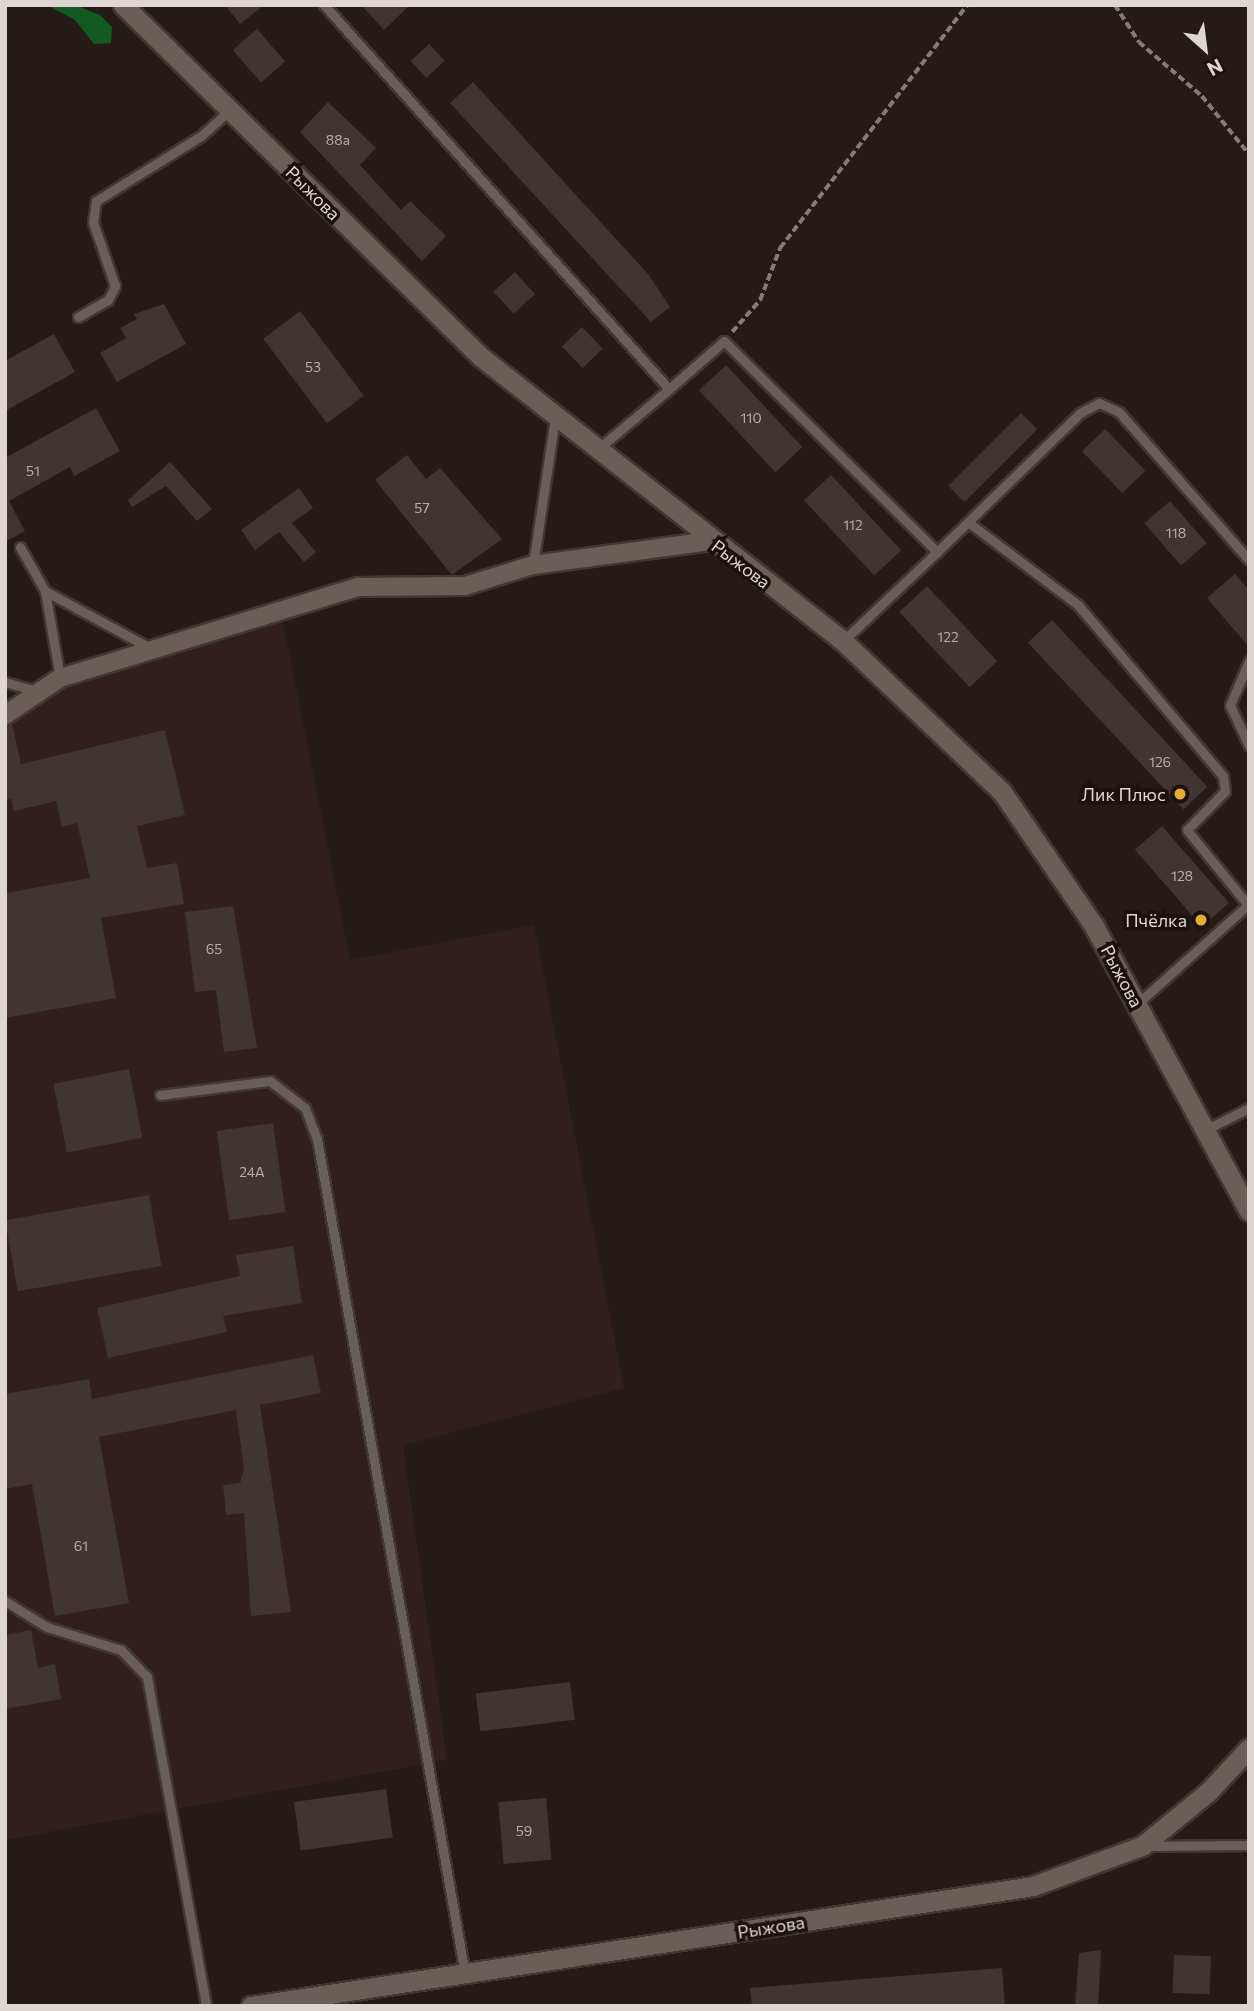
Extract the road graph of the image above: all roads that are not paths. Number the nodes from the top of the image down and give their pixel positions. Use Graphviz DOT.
graph roads {
  1 [pos="123,5"];
  2 [pos="324,5"];
  3 [pos="230,110"];
  4 [pos="78,317"];
  5 [pos="669,389"];
  6 [pos="555,418"];
  7 [pos="597,450"];
  8 [pos="968,522"];
  9 [pos="710,541"];
  10 [pos="20,547"];
  11 [pos="937,552"];
  12 [pos="1249,560"];
  13 [pos="533,565"];
  14 [pos="45,591"];
  15 [pos="843,641"];
  16 [pos="152,649"];
  17 [pos="1249,661"];
  18 [pos="60,678"];
  19 [pos="5,682"];
  20 [pos="36,691"];
  21 [pos="5,715"];
  22 [pos="1249,746"];
  23 [pos="1249,904"];
  24 [pos="1137,1004"];
  25 [pos="160,1095"];
  26 [pos="1249,1108"];
  27 [pos="1205,1130"];
  28 [pos="1249,1211"];
  29 [pos="5,1601"];
  30 [pos="1249,1748"];
  31 [pos="1249,1845"];
  32 [pos="1142,1846"];
  33 [pos="465,1974"];
  34 [pos="206,2006"];
  35 [pos="251,2006"];
  1 -- 3 [label="street, Рыжова"];
  2 -- 5 [label="lane"];
  3 -- 4 [label="lane"];
  3 -- 6 [label="street, Рыжова"];
  5 -- 7 [label="lane"];
  5 -- 11 [label="lane"];
  6 -- 7 [label="street, Рыжова"];
  6 -- 13 [label="lane"];
  7 -- 9 [label="street, Рыжова"];
  8 -- 11 [label="lane"];
  8 -- 12 [label="lane"];
  8 -- 23 [label="lane"];
  9 -- 13 [label="street"];
  9 -- 15 [label="street, Рыжова"];
  10 -- 14 [label="lane"];
  11 -- 15 [label="lane"];
  13 -- 16 [label="street"];
  14 -- 16 [label="lane"];
  14 -- 18 [label="lane"];
  15 -- 24 [label="street, Рыжова"];
  16 -- 18 [label="street"];
  17 -- 22 [label="lane"];
  18 -- 20 [label="street"];
  19 -- 20 [label="lane"];
  20 -- 21 [label="street"];
  23 -- 24 [label="lane"];
  24 -- 27 [label="street, Рыжова"];
  25 -- 33 [label="lane"];
  26 -- 27 [label="lane"];
  27 -- 28 [label="street, Рыжова"];
  29 -- 34 [label="lane"];
  30 -- 32 [label="street, Рыжова"];
  31 -- 32 [label="lane"];
  32 -- 33 [label="street, Рыжова"];
  33 -- 35 [label="street, Рыжова"];
}
